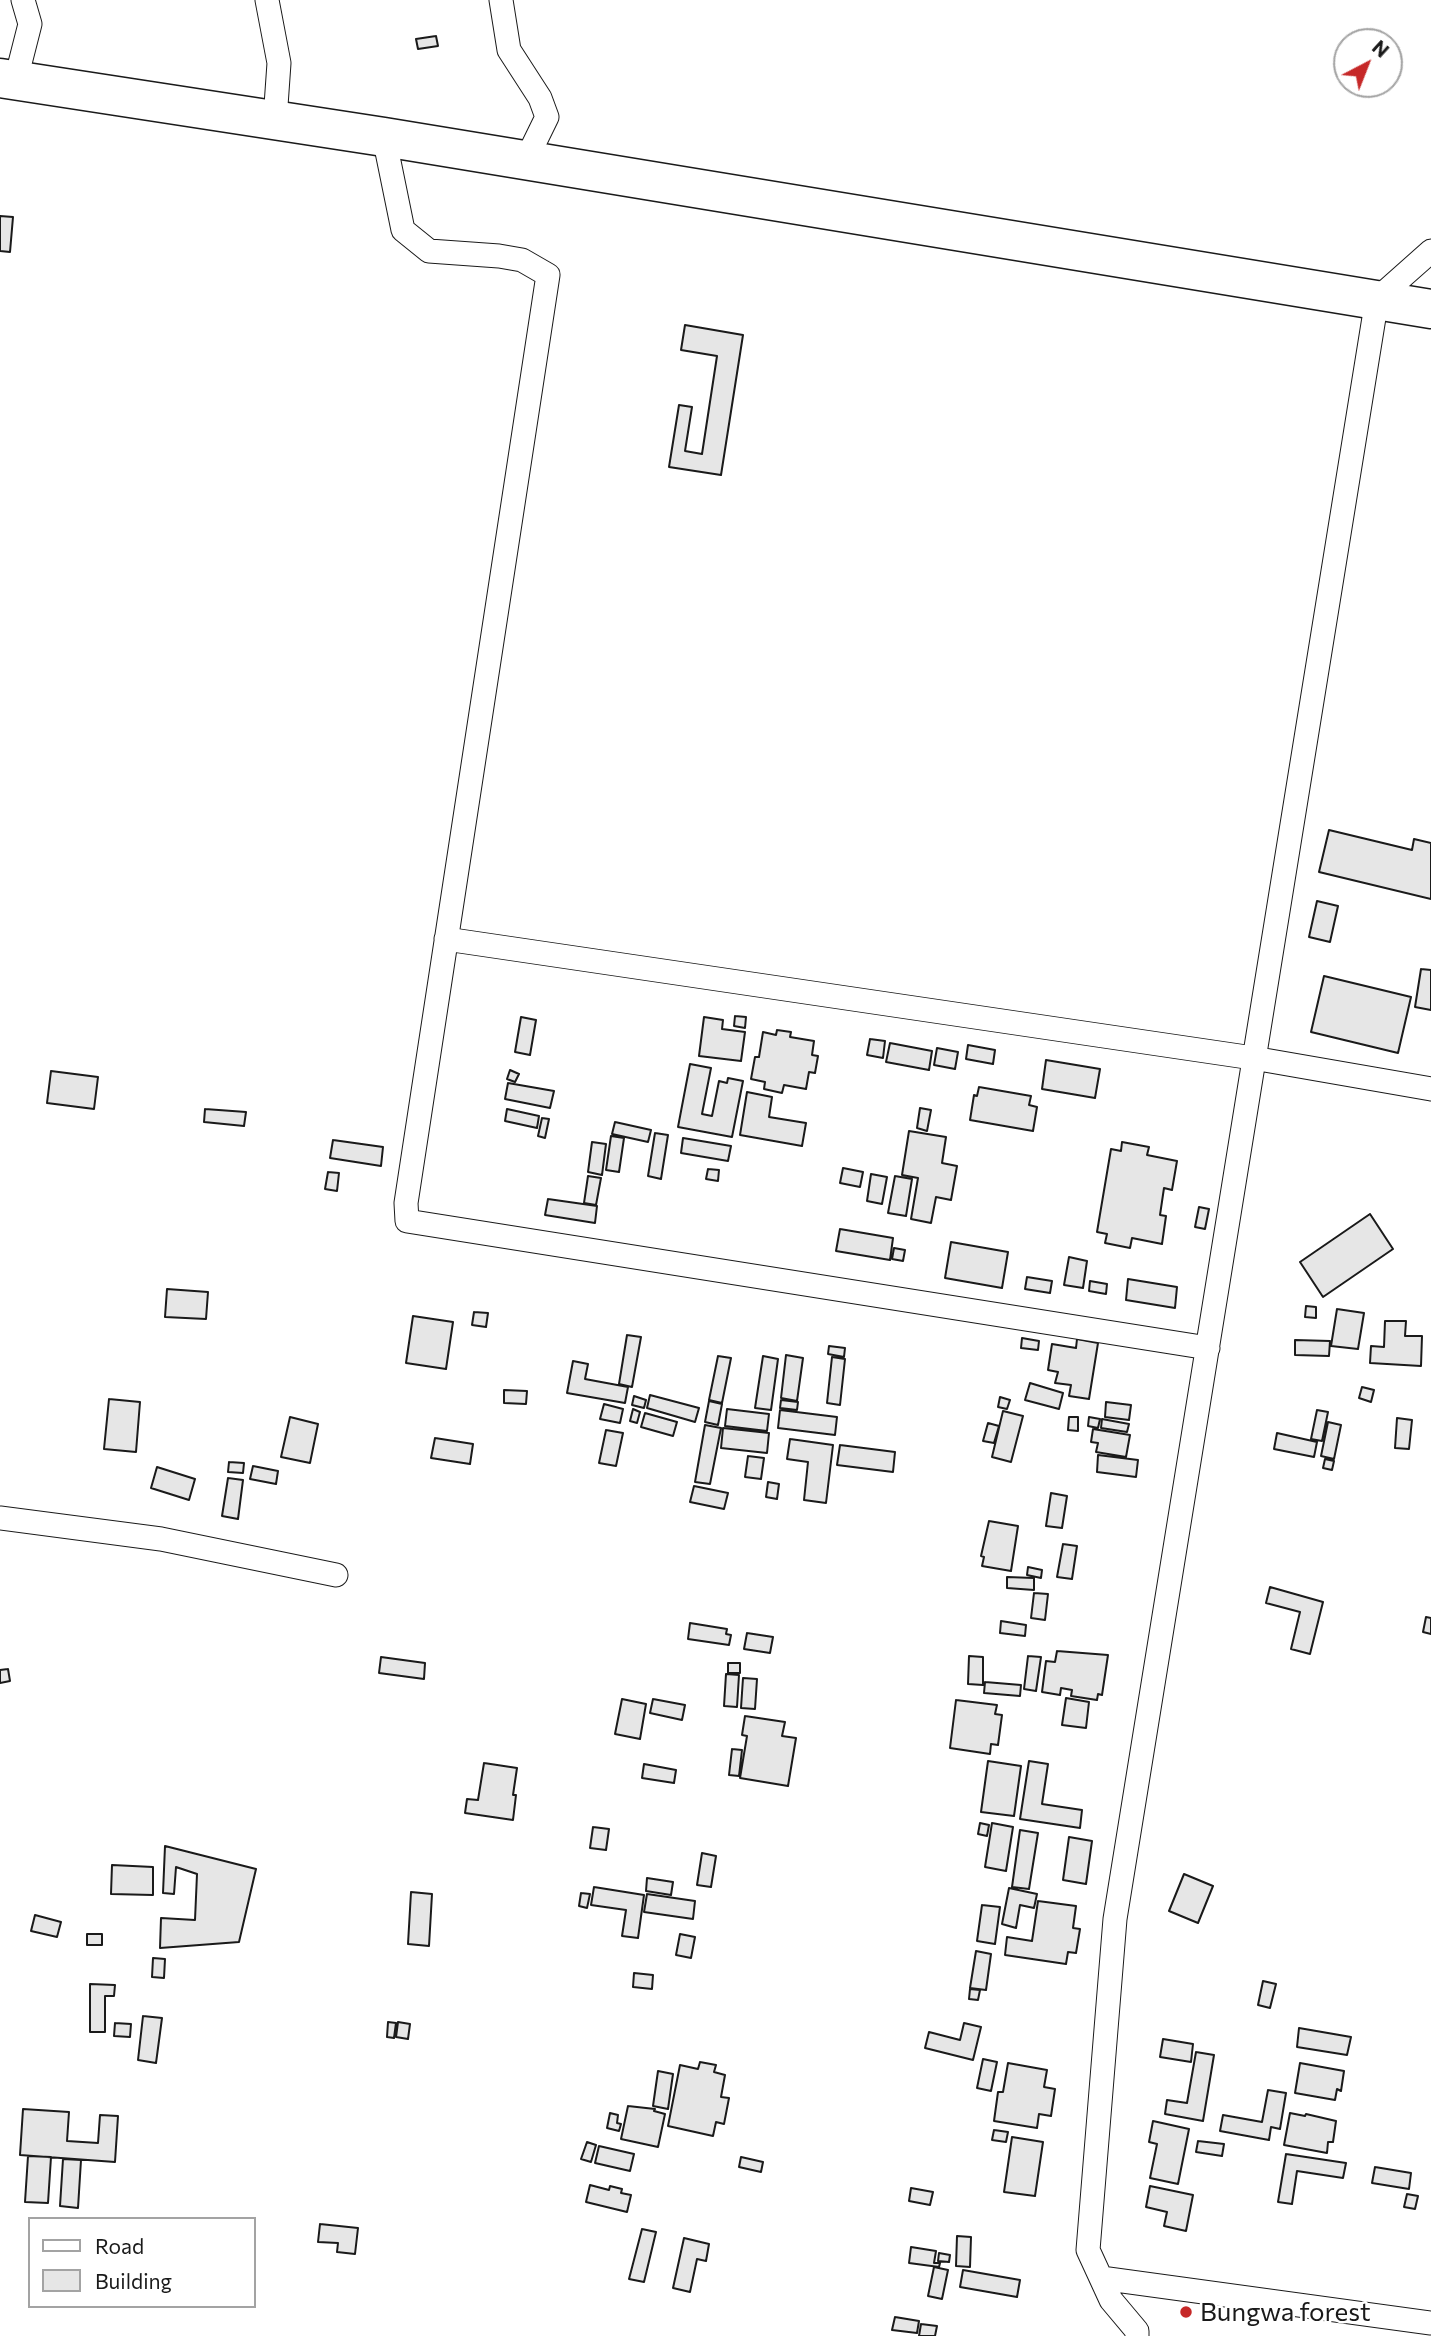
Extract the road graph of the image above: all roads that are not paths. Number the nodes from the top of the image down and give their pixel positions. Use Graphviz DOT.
graph roads {
  1 [pos="23,0"];
  2 [pos="267,0"];
  3 [pos="500,0"];
  4 [pos="8,78"];
  5 [pos="275,120"];
  6 [pos="384,137"];
  7 [pos="526,160"];
  8 [pos="1431,251"];
  9 [pos="1377,299"];
  10 [pos="1431,309"];
  11 [pos="446,939"];
  12 [pos="1253,1058"];
  13 [pos="1431,1089"];
  14 [pos="1208,1348"];
  15 [pos="0,1518"];
  16 [pos="336,1575"];
  17 [pos="1101,2278"];
  18 [pos="1431,2323"];
  19 [pos="1137,2336"];
  1 -- 4 [label="street"];
  2 -- 5 [label="street"];
  3 -- 7 [label="street"];
  4 -- 5 [label="highway"];
  5 -- 6 [label="highway"];
  6 -- 7 [label="highway"];
  6 -- 11 [label="street"];
  7 -- 9 [label="highway"];
  8 -- 9 [label="street"];
  9 -- 10 [label="highway"];
  9 -- 12 [label="street"];
  11 -- 12 [label="street"];
  11 -- 14 [label="street"];
  12 -- 13 [label="street"];
  12 -- 14 [label="street"];
  14 -- 17 [label="street"];
  15 -- 16 [label="street"];
  17 -- 18 [label="street"];
  17 -- 19 [label="street"];
}
